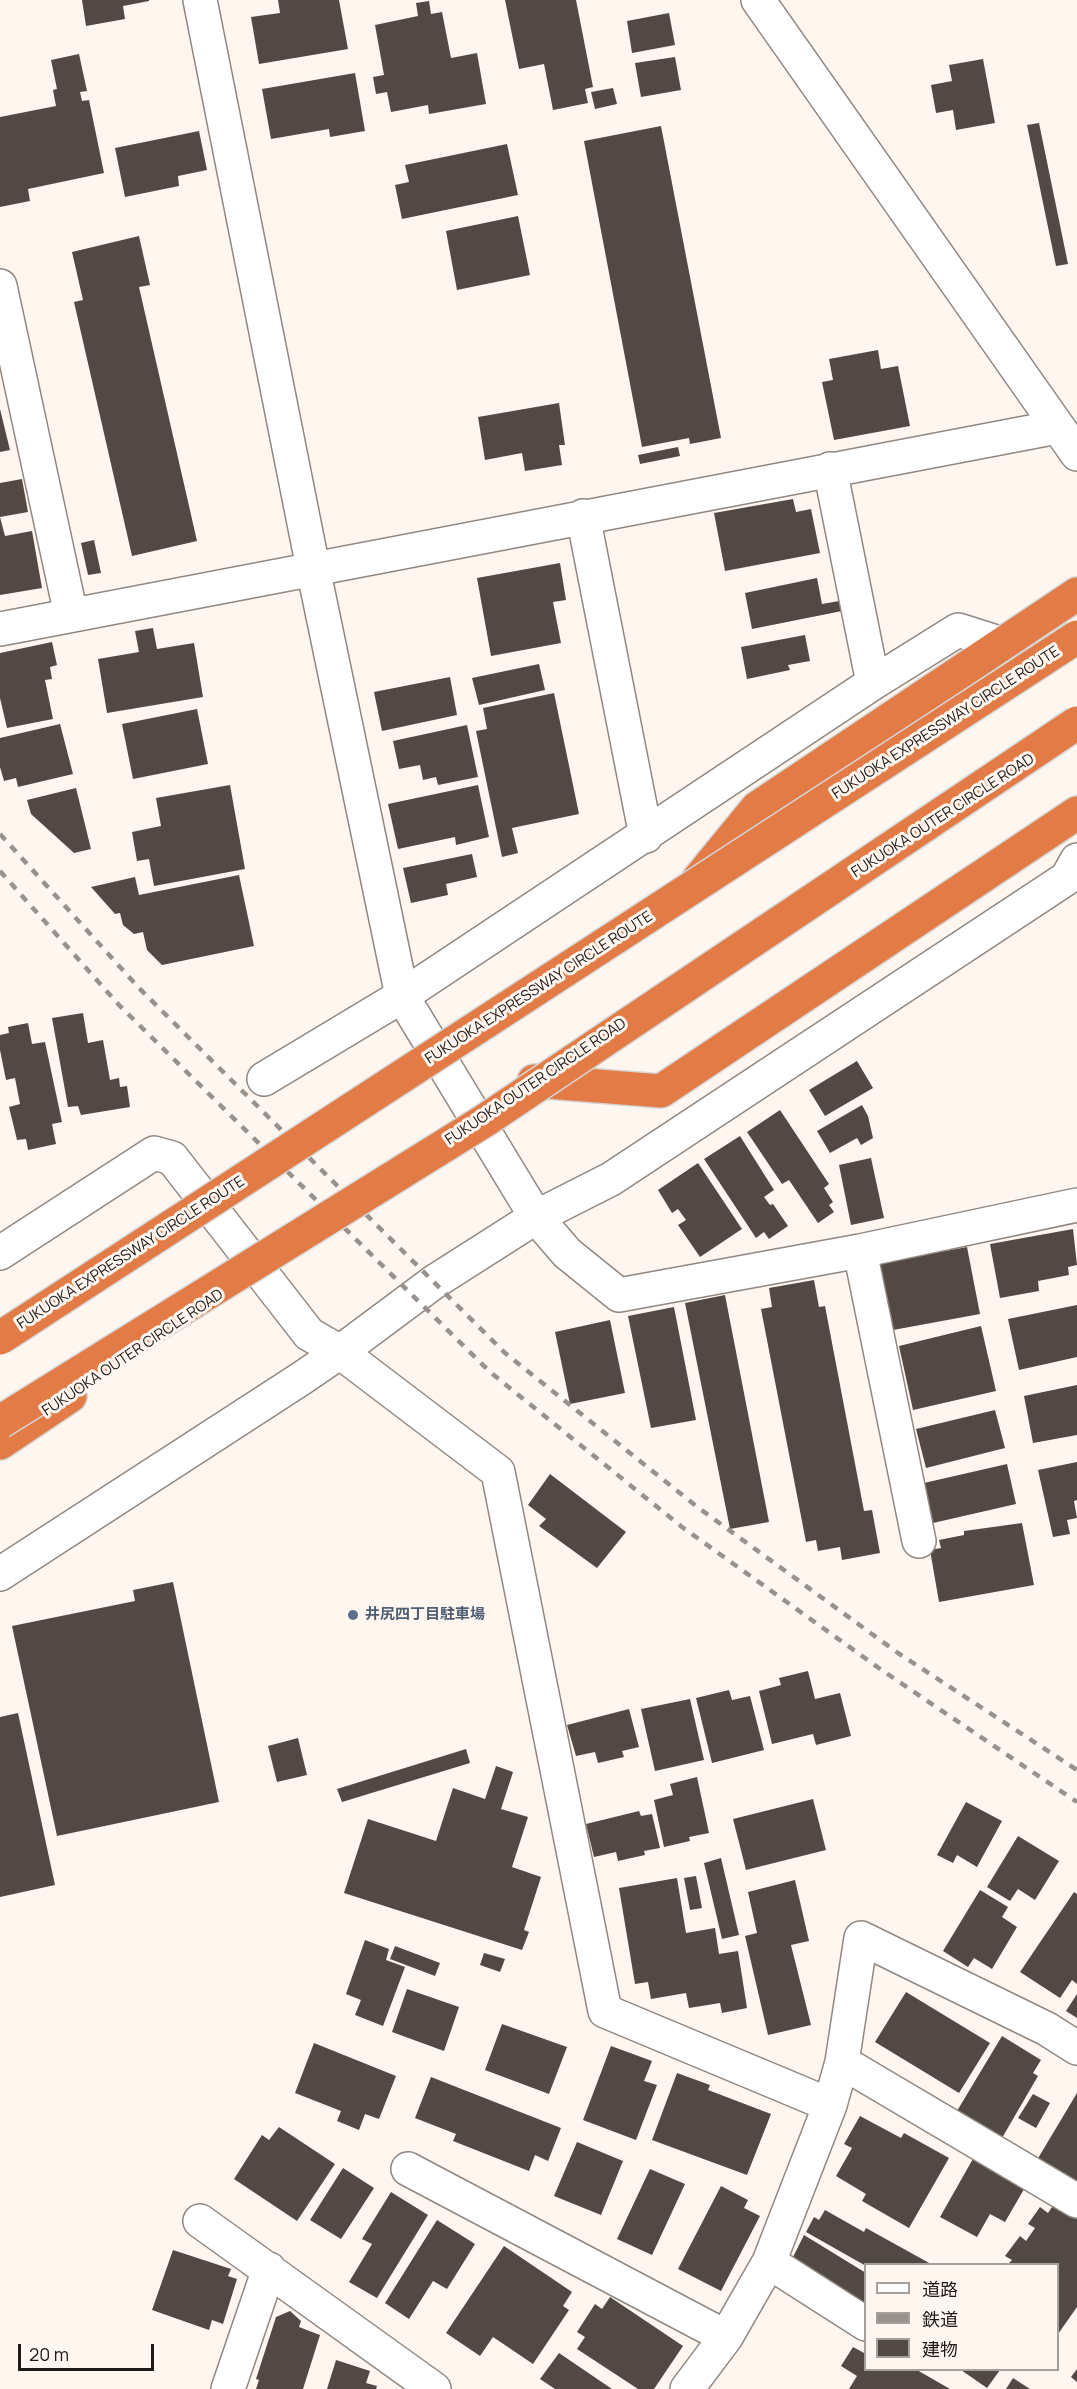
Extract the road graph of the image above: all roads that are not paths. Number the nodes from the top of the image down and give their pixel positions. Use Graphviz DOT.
graph roads {
  1 [pos="200,0"];
  2 [pos="758,0"];
  3 [pos="0,286"];
  4 [pos="1057,427"];
  5 [pos="1077,454"];
  6 [pos="830,469"];
  7 [pos="583,516"];
  8 [pos="314,568"];
  9 [pos="1077,594"];
  10 [pos="71,615"];
  11 [pos="0,629"];
  12 [pos="1077,638"];
  13 [pos="1077,644"];
  14 [pos="1002,645"];
  15 [pos="873,683"];
  16 [pos="1077,723"];
  17 [pos="1077,729"];
  18 [pos="1077,813"];
  19 [pos="646,836"];
  20 [pos="1077,860"];
  21 [pos="695,884"];
  22 [pos="402,996"];
  23 [pos="438,1054"];
  24 [pos="264,1079"];
  25 [pos="534,1081"];
  26 [pos="478,1120"];
  27 [pos="210,1205"];
  28 [pos="1077,1206"];
  29 [pos="536,1217"];
  30 [pos="860,1251"];
  31 [pos="0,1253"];
  32 [pos="258,1268"];
  33 [pos="0,1338"];
  34 [pos="0,1344"];
  35 [pos="340,1353"];
  36 [pos="0,1422"];
  37 [pos="0,1443"];
  38 [pos="920,1541"];
  39 [pos="0,1574"];
  40 [pos="1077,2048"];
  41 [pos="842,2062"];
  42 [pos="830,2105"];
  43 [pos="408,2169"];
  44 [pos="1077,2201"];
  45 [pos="200,2221"];
  46 [pos="769,2262"];
  47 [pos="268,2269"];
  48 [pos="864,2323"];
  49 [pos="726,2337"];
  50 [pos="422,2385"];
  51 [pos="228,2389"];
  52 [pos="687,2389"];
  1 -- 8 [label="street"];
  2 -- 4 [label="street"];
  3 -- 10 [label="street"];
  4 -- 5 [label="street"];
  4 -- 6 [label="street"];
  6 -- 7 [label="street"];
  6 -- 15 [label="street"];
  7 -- 8 [label="street"];
  7 -- 19 [label="street"];
  8 -- 10 [label="street"];
  8 -- 22 [label="street"];
  9 -- 14 [label="highway"];
  10 -- 11 [label="street"];
  12 -- 33 [label="highway, FUKUOKA EXPRESSWAY CIRCLE ROUTE, bridge"];
  13 -- 21 [label="highway"];
  14 -- 15 [label="street"];
  14 -- 21 [label="highway"];
  15 -- 19 [label="street"];
  16 -- 36 [label="highway, bridge"];
  17 -- 25 [label="highway, FUKUOKA OUTER CIRCLE ROAD"];
  18 -- 25 [label="highway"];
  19 -- 22 [label="street"];
  20 -- 29 [label="street"];
  21 -- 23 [label="highway"];
  22 -- 23 [label="street"];
  22 -- 24 [label="street"];
  23 -- 26 [label="street"];
  23 -- 27 [label="highway"];
  25 -- 26 [label="highway, FUKUOKA OUTER CIRCLE ROAD"];
  26 -- 29 [label="street"];
  26 -- 32 [label="highway, FUKUOKA OUTER CIRCLE ROAD"];
  27 -- 31 [label="street"];
  27 -- 32 [label="street"];
  27 -- 34 [label="highway"];
  28 -- 30 [label="street"];
  29 -- 30 [label="street"];
  29 -- 35 [label="street"];
  30 -- 38 [label="street"];
  32 -- 35 [label="street"];
  32 -- 37 [label="highway, FUKUOKA OUTER CIRCLE ROAD"];
  35 -- 39 [label="street"];
  35 -- 42 [label="street"];
  40 -- 41 [label="street"];
  41 -- 42 [label="street"];
  41 -- 44 [label="street"];
  42 -- 46 [label="street"];
  43 -- 49 [label="street"];
  45 -- 47 [label="street"];
  46 -- 48 [label="street"];
  46 -- 49 [label="street"];
  47 -- 50 [label="street"];
  47 -- 51 [label="street"];
  49 -- 52 [label="street"];
}
